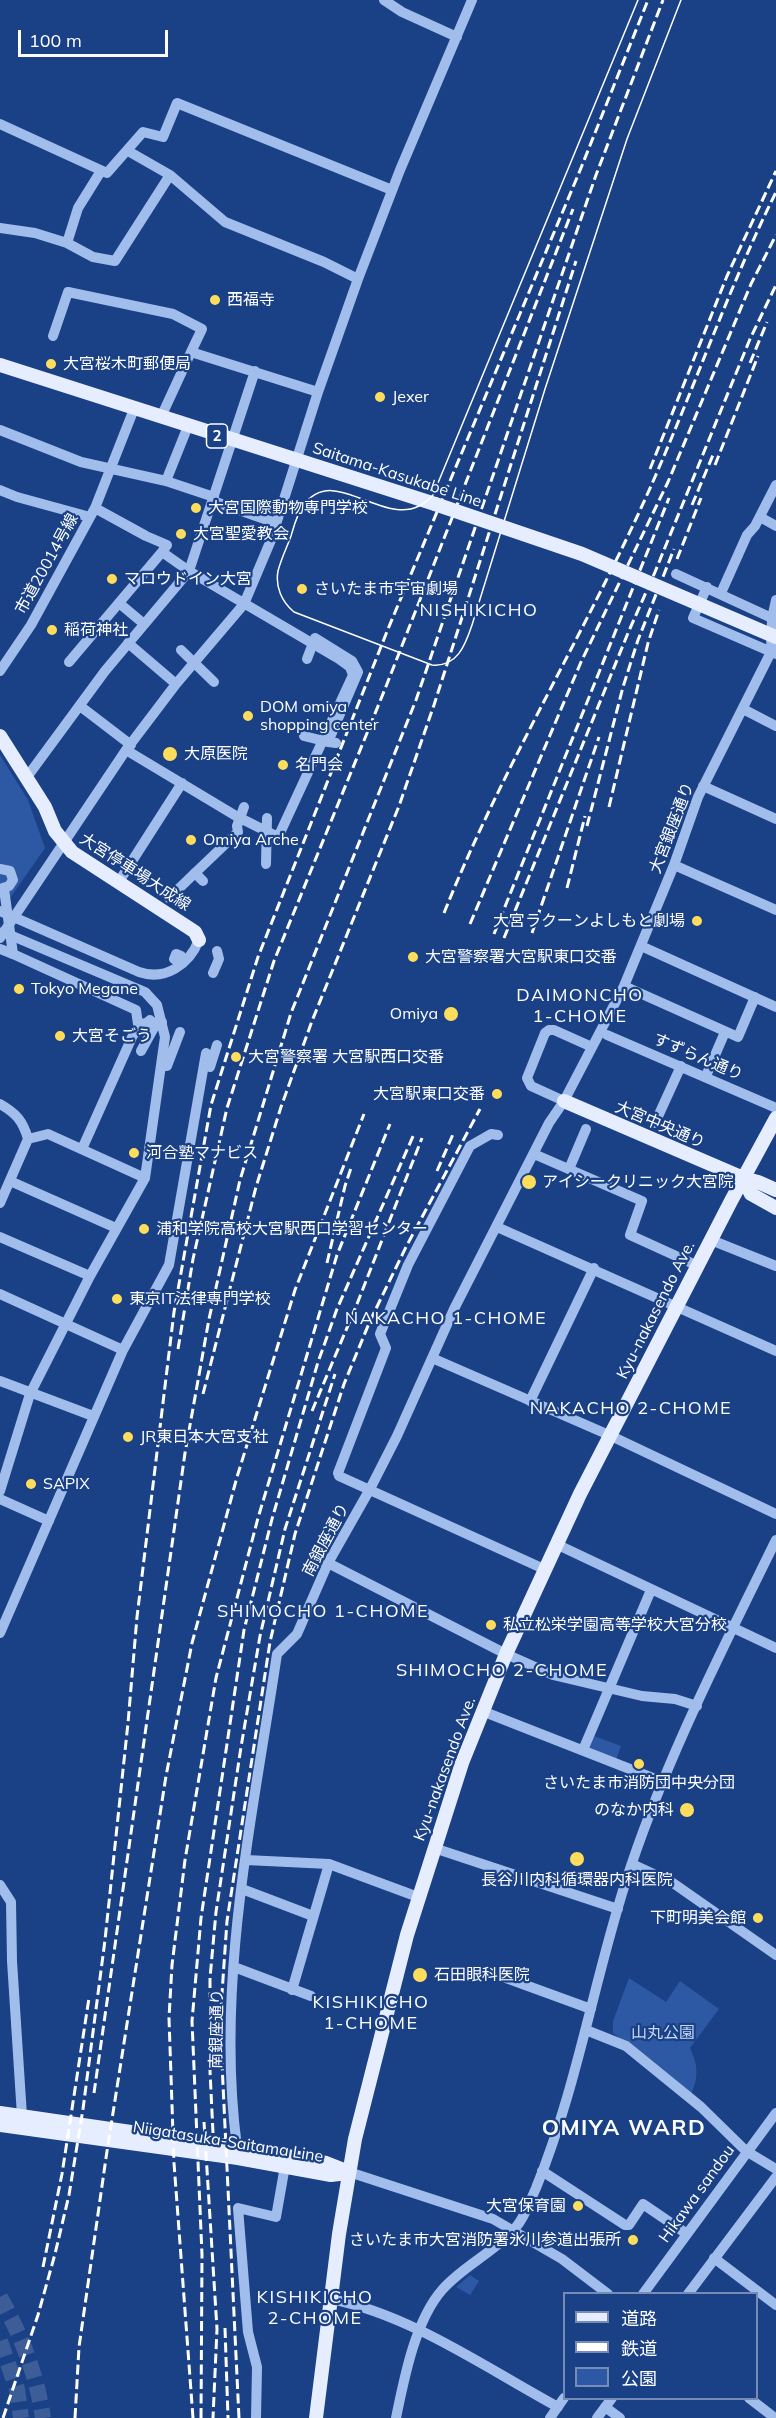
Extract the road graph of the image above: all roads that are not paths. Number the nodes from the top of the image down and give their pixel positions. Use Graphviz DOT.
graph roads {
  1 [pos="384,0"];
  2 [pos="472,0"];
  3 [pos="458,37"];
  4 [pos="0,124"];
  5 [pos="128,151"];
  6 [pos="101,171"];
  7 [pos="170,175"];
  8 [pos="392,190"];
  9 [pos="0,228"];
  10 [pos="67,243"];
  11 [pos="358,279"];
  12 [pos="53,336"];
  13 [pos="191,352"];
  14 [pos="0,365"];
  15 [pos="255,371"];
  16 [pos="318,392"];
  17 [pos="134,409"];
  18 [pos="161,417"];
  19 [pos="188,426"];
  20 [pos="0,430"];
  21 [pos="232,441"];
  22 [pos="297,461"];
  23 [pos="112,468"];
  24 [pos="166,481"];
  25 [pos="776,485"];
  26 [pos="0,490"];
  27 [pos="214,499"];
  28 [pos="92,513"];
  29 [pos="760,517"];
  30 [pos="276,523"];
  31 [pos="776,526"];
  32 [pos="162,552"];
  33 [pos="189,571"];
  34 [pos="676,574"];
  35 [pos="707,587"];
  36 [pos="721,593"];
  37 [pos="776,600"];
  38 [pos="119,603"];
  39 [pos="244,604"];
  40 [pos="774,619"];
  41 [pos="144,624"];
  42 [pos="776,637"];
  43 [pos="128,643"];
  44 [pos="181,650"];
  45 [pos="774,653"];
  46 [pos="308,659"];
  47 [pos="69,662"];
  48 [pos="0,671"];
  49 [pos="214,682"];
  50 [pos="176,684"];
  51 [pos="80,706"];
  52 [pos="743,709"];
  53 [pos="776,726"];
  54 [pos="0,736"];
  55 [pos="304,736"];
  56 [pos="128,748"];
  57 [pos="27,777"];
  58 [pos="182,783"];
  59 [pos="703,786"];
  60 [pos="244,807"];
  61 [pos="267,818"];
  62 [pos="776,819"];
  63 [pos="68,848"];
  64 [pos="266,864"];
  65 [pos="674,865"];
  66 [pos="0,869"];
  67 [pos="118,883"];
  68 [pos="2,889"];
  69 [pos="169,898"];
  70 [pos="776,910"];
  71 [pos="0,911"];
  72 [pos="14,917"];
  73 [pos="1,934"];
  74 [pos="198,940"];
  75 [pos="641,946"];
  76 [pos="0,949"];
  77 [pos="13,954"];
  78 [pos="218,955"];
  79 [pos="213,973"];
  80 [pos="624,986"];
  81 [pos="755,997"];
  82 [pos="776,1007"];
  83 [pos="160,1019"];
  84 [pos="180,1032"];
  85 [pos="725,1032"];
  86 [pos="607,1035"];
  87 [pos="217,1045"];
  88 [pos="592,1047"];
  89 [pos="141,1051"];
  90 [pos="206,1053"];
  91 [pos="166,1066"];
  92 [pos="681,1066"];
  93 [pos="210,1067"];
  94 [pos="706,1076"];
  95 [pos="564,1101"];
  96 [pos="0,1104"];
  97 [pos="776,1108"];
  98 [pos="776,1118"];
  99 [pos="655,1123"];
  100 [pos="585,1129"];
  101 [pos="498,1135"];
  102 [pos="28,1139"];
  103 [pos="82,1149"];
  104 [pos="535,1153"];
  105 [pos="569,1169"];
  106 [pos="145,1178"];
  107 [pos="743,1179"];
  108 [pos="10,1181"];
  109 [pos="776,1190"];
  110 [pos="0,1203"];
  111 [pos="776,1208"];
  112 [pos="497,1227"];
  113 [pos="116,1228"];
  114 [pos="0,1237"];
  115 [pos="711,1239"];
  116 [pos="698,1266"];
  117 [pos="776,1266"];
  118 [pos="594,1268"];
  119 [pos="90,1276"];
  120 [pos="0,1294"];
  121 [pos="677,1306"];
  122 [pos="66,1323"];
  123 [pos="123,1350"];
  124 [pos="776,1351"];
  125 [pos="432,1358"];
  126 [pos="0,1381"];
  127 [pos="30,1394"];
  128 [pos="530,1401"];
  129 [pos="93,1416"];
  130 [pos="609,1435"];
  131 [pos="370,1489"];
  132 [pos="0,1491"];
  133 [pos="0,1499"];
  134 [pos="776,1514"];
  135 [pos="49,1521"];
  136 [pos="776,1540"];
  137 [pos="556,1544"];
  138 [pos="328,1563"];
  139 [pos="544,1569"];
  140 [pos="651,1590"];
  141 [pos="733,1628"];
  142 [pos="0,1633"];
  143 [pos="776,1648"];
  144 [pos="506,1654"];
  145 [pos="608,1688"];
  146 [pos="697,1706"];
  147 [pos="482,1710"];
  148 [pos="583,1750"];
  149 [pos="663,1782"];
  150 [pos="434,1848"];
  151 [pos="246,1860"];
  152 [pos="328,1864"];
  153 [pos="632,1864"];
  154 [pos="0,1885"];
  155 [pos="242,1889"];
  156 [pos="418,1897"];
  157 [pos="618,1909"];
  158 [pos="313,1916"];
  159 [pos="776,1955"];
  160 [pos="234,1967"];
  161 [pos="506,1978"];
  162 [pos="292,1990"];
  163 [pos="311,1996"];
  164 [pos="591,2009"];
  165 [pos="586,2030"];
  166 [pos="0,2112"];
  167 [pos="776,2113"];
  168 [pos="22,2116"];
  169 [pos="0,2124"];
  170 [pos="237,2147"];
  171 [pos="746,2151"];
  172 [pos="285,2166"];
  173 [pos="776,2169"];
  174 [pos="542,2171"];
  175 [pos="349,2172"];
  176 [pos="776,2177"];
  177 [pos="514,2230"];
  178 [pos="687,2234"];
  179 [pos="714,2258"];
  180 [pos="605,2292"];
  181 [pos="644,2292"];
  182 [pos="689,2292"];
  183 [pos="331,2299"];
  184 [pos="776,2305"];
  185 [pos="420,2331"];
  186 [pos="752,2400"];
  187 [pos="561,2403"];
  188 [pos="609,2403"];
  189 [pos="256,2418"];
  190 [pos="316,2418"];
  191 [pos="396,2418"];
  192 [pos="550,2418"];
  193 [pos="597,2418"];
  194 [pos="620,2418"];
  195 [pos="776,2418"];
  1 -- 3 [label="street"];
  2 -- 3 [label="street"];
  3 -- 8 [label="street"];
  4 -- 6 [label="street"];
  5 -- 6 [label="street"];
  5 -- 7 [label="street"];
  5 -- 8 [label="street"];
  6 -- 10 [label="street"];
  7 -- 10 [label="street"];
  7 -- 11 [label="street"];
  8 -- 11 [label="street"];
  9 -- 10 [label="street"];
  11 -- 16 [label="street"];
  12 -- 13 [label="street"];
  13 -- 15 [label="street"];
  13 -- 18 [label="street"];
  14 -- 17 [label="main road, Saitama-Kasukabe Line / 2"];
  15 -- 16 [label="street"];
  15 -- 21 [label="street"];
  16 -- 22 [label="street"];
  17 -- 18 [label="main road, Saitama-Kasukabe Line / 2"];
  17 -- 23 [label="street, 市道20014号線"];
  18 -- 19 [label="main road, Saitama-Kasukabe Line / 2"];
  19 -- 21 [label="main road, Saitama-Kasukabe Line / 2"];
  19 -- 24 [label="street"];
  20 -- 23 [label="street"];
  21 -- 22 [label="main road, Saitama-Kasukabe Line / 2"];
  21 -- 27 [label="street"];
  22 -- 30 [label="street"];
  22 -- 42 [label="main road, Saitama-Kasukabe Line / 2, bridge"];
  23 -- 24 [label="street"];
  23 -- 28 [label="street, 市道20014号線"];
  24 -- 27 [label="street"];
  25 -- 29 [label="street"];
  26 -- 28 [label="street"];
  27 -- 30 [label="street"];
  27 -- 33 [label="street"];
  28 -- 32 [label="street"];
  28 -- 48 [label="street, 市道20014号線"];
  29 -- 31 [label="street"];
  29 -- 36 [label="street"];
  30 -- 39 [label="street"];
  32 -- 33 [label="street"];
  32 -- 38 [label="street"];
  33 -- 39 [label="street"];
  33 -- 41 [label="street"];
  34 -- 35 [label="street"];
  35 -- 36 [label="street"];
  35 -- 45 [label="street"];
  36 -- 40 [label="street"];
  37 -- 40 [label="street, 大宮銀座通り"];
  38 -- 41 [label="street"];
  38 -- 47 [label="street"];
  39 -- 50 [label="street"];
  39 -- 58 [label="street"];
  40 -- 45 [label="street, 大宮銀座通り"];
  41 -- 43 [label="street"];
  43 -- 50 [label="street"];
  43 -- 51 [label="street"];
  44 -- 49 [label="street, bridge"];
  45 -- 52 [label="street, 大宮銀座通り"];
  46 -- 55 [label="street, bridge"];
  50 -- 56 [label="street"];
  51 -- 56 [label="street"];
  51 -- 57 [label="street"];
  52 -- 53 [label="street"];
  52 -- 59 [label="street, 大宮銀座通り"];
  54 -- 57 [label="main road, 大宮停車場大成線"];
  56 -- 58 [label="street"];
  56 -- 63 [label="street"];
  57 -- 63 [label="main road, 大宮停車場大成線"];
  58 -- 67 [label="street"];
  59 -- 62 [label="street"];
  59 -- 65 [label="street, 大宮銀座通り"];
  60 -- 69 [label="street, bridge"];
  61 -- 64 [label="street, bridge"];
  63 -- 67 [label="main road, 大宮停車場大成線"];
  63 -- 72 [label="street"];
  65 -- 70 [label="street"];
  65 -- 75 [label="street, 大宮銀座通り"];
  66 -- 68 [label="street"];
  67 -- 74 [label="main road, 大宮停車場大成線"];
  68 -- 77 [label="street, bridge"];
  71 -- 72 [label="street"];
  72 -- 73 [label="street"];
  72 -- 74 [label="street"];
  73 -- 83 [label="street"];
  75 -- 80 [label="street, 大宮銀座通り"];
  75 -- 81 [label="street"];
  76 -- 77 [label="street"];
  77 -- 83 [label="street, bridge"];
  78 -- 79 [label="street"];
  80 -- 85 [label="street"];
  80 -- 88 [label="street, 大宮銀座通り"];
  81 -- 82 [label="street"];
  81 -- 85 [label="street"];
  83 -- 89 [label="street"];
  83 -- 103 [label="street"];
  83 -- 106 [label="street"];
  84 -- 91 [label="street"];
  85 -- 94 [label="street"];
  86 -- 92 [label="street, すずらん通り"];
  87 -- 93 [label="street"];
  88 -- 95 [label="street, 大宮銀座通り"];
  88 -- 95 [label="street"];
  90 -- 123 [label="street"];
  92 -- 94 [label="street, すずらん通り"];
  92 -- 99 [label="street"];
  94 -- 97 [label="street, すずらん通り"];
  95 -- 104 [label="street, 南銀座通り"];
  95 -- 107 [label="main road, 大宮中央通り"];
  96 -- 102 [label="street"];
  98 -- 107 [label="main road, Kyu-nakasendo Ave."];
  100 -- 105 [label="street"];
  101 -- 131 [label="street"];
  102 -- 103 [label="street"];
  102 -- 108 [label="street"];
  103 -- 106 [label="street"];
  104 -- 105 [label="street"];
  104 -- 112 [label="street, 南銀座通り"];
  105 -- 116 [label="street"];
  106 -- 113 [label="street"];
  107 -- 109 [label="main road, 大宮中央通り"];
  107 -- 111 [label="main road, 大宮中央通り"];
  107 -- 115 [label="main road, Kyu-nakasendo Ave."];
  108 -- 110 [label="street"];
  108 -- 113 [label="street"];
  112 -- 118 [label="street"];
  112 -- 125 [label="street, 南銀座通り"];
  113 -- 119 [label="street"];
  114 -- 119 [label="street"];
  115 -- 116 [label="main road, Kyu-nakasendo Ave."];
  115 -- 117 [label="street"];
  116 -- 121 [label="main road, Kyu-nakasendo Ave."];
  118 -- 121 [label="street"];
  118 -- 128 [label="street"];
  119 -- 122 [label="street"];
  120 -- 122 [label="street"];
  121 -- 124 [label="street"];
  121 -- 130 [label="main road, Kyu-nakasendo Ave."];
  122 -- 123 [label="street"];
  122 -- 127 [label="street"];
  123 -- 129 [label="street"];
  125 -- 128 [label="street"];
  125 -- 131 [label="street, 南銀座通り"];
  126 -- 127 [label="street"];
  127 -- 129 [label="street"];
  127 -- 132 [label="street"];
  128 -- 130 [label="street"];
  129 -- 135 [label="street"];
  130 -- 134 [label="street"];
  130 -- 137 [label="main road, Kyu-nakasendo Ave."];
  131 -- 138 [label="street, 南銀座通り"];
  131 -- 139 [label="street"];
  133 -- 135 [label="street"];
  135 -- 142 [label="street"];
  136 -- 141 [label="street"];
  137 -- 139 [label="main road, Kyu-nakasendo Ave."];
  137 -- 140 [label="street"];
  138 -- 144 [label="street"];
  138 -- 151 [label="street, 南銀座通り"];
  139 -- 144 [label="main road, Kyu-nakasendo Ave."];
  140 -- 141 [label="street"];
  140 -- 145 [label="street"];
  141 -- 143 [label="street"];
  141 -- 146 [label="street"];
  144 -- 145 [label="street"];
  144 -- 147 [label="main road, Kyu-nakasendo Ave."];
  145 -- 146 [label="street"];
  145 -- 148 [label="street"];
  146 -- 149 [label="street"];
  147 -- 148 [label="street"];
  147 -- 150 [label="main road, Kyu-nakasendo Ave."];
  148 -- 149 [label="street"];
  149 -- 153 [label="street"];
  150 -- 156 [label="main road, Kyu-nakasendo Ave."];
  150 -- 157 [label="street"];
  151 -- 152 [label="street"];
  151 -- 155 [label="street, 南銀座通り"];
  152 -- 156 [label="street"];
  152 -- 158 [label="street"];
  153 -- 157 [label="street"];
  153 -- 159 [label="street"];
  154 -- 168 [label="street"];
  155 -- 158 [label="street"];
  155 -- 160 [label="street, 南銀座通り"];
  156 -- 175 [label="main road, Kyu-nakasendo Ave."];
  157 -- 164 [label="street"];
  158 -- 162 [label="street"];
  160 -- 162 [label="street"];
  160 -- 170 [label="street, 南銀座通り"];
  161 -- 164 [label="street"];
  162 -- 163 [label="street"];
  164 -- 165 [label="street"];
  165 -- 171 [label="street"];
  165 -- 174 [label="street"];
  166 -- 168 [label="main road, Niigatasuka-Saitama Line"];
  167 -- 171 [label="street, Hikawa sandou"];
  168 -- 170 [label="main road, Niigatasuka-Saitama Line"];
  169 -- 172 [label="main road, Niigatasuka-Saitama Line"];
  170 -- 175 [label="main road, Niigatasuka-Saitama Line"];
  171 -- 173 [label="street"];
  171 -- 178 [label="street, Hikawa sandou"];
  172 -- 175 [label="main road, Niigatasuka-Saitama Line"];
  172 -- 189 [label="street"];
  174 -- 177 [label="street"];
  174 -- 178 [label="street"];
  175 -- 177 [label="street"];
  175 -- 183 [label="main road, Kyu-nakasendo Ave."];
  176 -- 179 [label="street"];
  177 -- 180 [label="street"];
  177 -- 185 [label="street"];
  178 -- 181 [label="street, Hikawa sandou"];
  179 -- 182 [label="street"];
  179 -- 184 [label="street"];
  183 -- 185 [label="street"];
  183 -- 190 [label="main road, Kyu-nakasendo Ave."];
  185 -- 187 [label="street"];
  185 -- 191 [label="street"];
  186 -- 195 [label="street"];
  187 -- 192 [label="street"];
  188 -- 193 [label="street"];
  188 -- 194 [label="street"];
}
